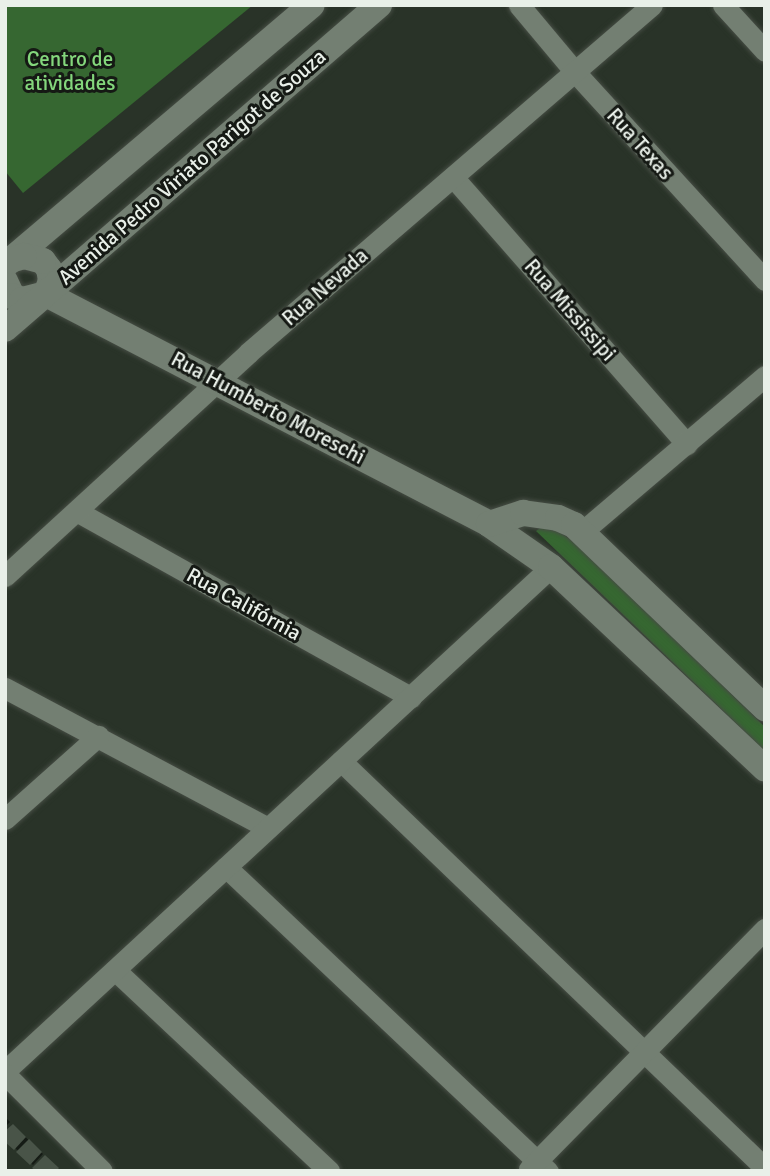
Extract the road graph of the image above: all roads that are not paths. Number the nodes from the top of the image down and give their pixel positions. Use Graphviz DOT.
graph roads {
  1 [pos="312,5"];
  2 [pos="379,5"];
  3 [pos="519,5"];
  4 [pos="652,5"];
  5 [pos="723,5"];
  6 [pos="765,51"];
  7 [pos="575,72"];
  8 [pos="453,177"];
  9 [pos="6,266"];
  10 [pos="765,280"];
  11 [pos="46,294"];
  12 [pos="5,329"];
  13 [pos="765,376"];
  14 [pos="219,382"];
  15 [pos="687,444"];
  16 [pos="78,512"];
  17 [pos="489,524"];
  18 [pos="583,531"];
  19 [pos="551,567"];
  20 [pos="5,576"];
  21 [pos="5,688"];
  22 [pos="411,697"];
  23 [pos="765,708"];
  24 [pos="98,736"];
  25 [pos="341,761"];
  26 [pos="765,769"];
  27 [pos="5,819"];
  28 [pos="268,828"];
  29 [pos="226,867"];
  30 [pos="765,929"];
  31 [pos="116,970"];
  32 [pos="644,1052"];
  33 [pos="5,1073"];
  34 [pos="538,1167"];
  35 [pos="765,1168"];
  36 [pos="102,1171"];
  37 [pos="329,1171"];
  1 -- 9 [label="street, Avenida Pedro Viriato Parigot de Souza"];
  2 -- 11 [label="street, Avenida Pedro Viriato Parigot de Souza"];
  3 -- 7 [label="street, Rua Texas"];
  4 -- 7 [label="street, Rua Nevada"];
  5 -- 6 [label="street"];
  7 -- 8 [label="street, Rua Nevada"];
  7 -- 10 [label="street, Rua Texas"];
  8 -- 14 [label="street, Rua Nevada"];
  8 -- 15 [label="street, Rua Mississipi"];
  9 -- 11 [label="street"];
  9 -- 11 [label="street"];
  11 -- 12 [label="street, Avenida Pedro Viriato Parigot de Souza"];
  11 -- 14 [label="street, Rua Humberto Moreschi"];
  13 -- 15 [label="street"];
  14 -- 16 [label="street, Rua Nevada"];
  14 -- 17 [label="street, Rua Humberto Moreschi"];
  15 -- 18 [label="street"];
  16 -- 20 [label="street, Rua Nevada"];
  16 -- 22 [label="street, Rua Califórnia"];
  17 -- 18 [label="street"];
  17 -- 19 [label="street, Rua Humberto Moreschi"];
  18 -- 23 [label="street"];
  19 -- 22 [label="street"];
  19 -- 26 [label="street, Rua Humberto Moreschi"];
  21 -- 24 [label="street"];
  22 -- 25 [label="street"];
  24 -- 27 [label="street"];
  24 -- 28 [label="street"];
  25 -- 28 [label="street"];
  25 -- 32 [label="street"];
  28 -- 29 [label="street"];
  29 -- 31 [label="street"];
  29 -- 34 [label="street"];
  30 -- 32 [label="street"];
  31 -- 33 [label="street"];
  31 -- 37 [label="street"];
  32 -- 34 [label="street"];
  32 -- 35 [label="street"];
  33 -- 36 [label="street"];
}
